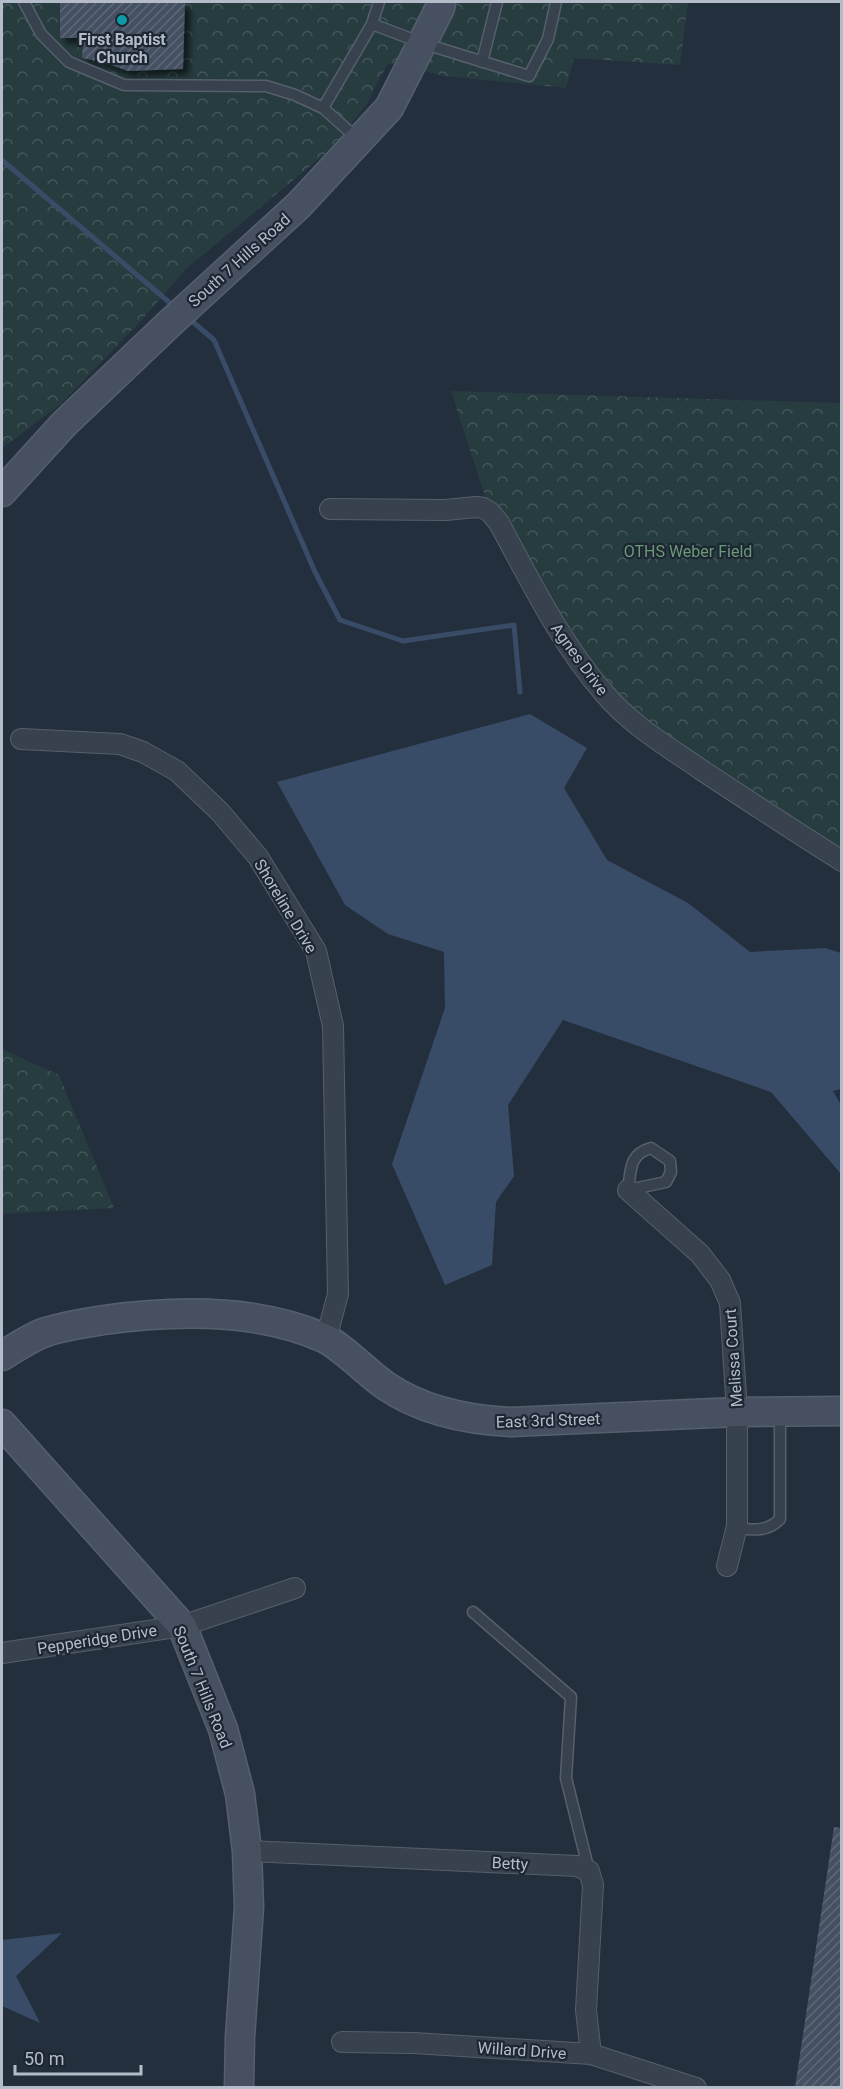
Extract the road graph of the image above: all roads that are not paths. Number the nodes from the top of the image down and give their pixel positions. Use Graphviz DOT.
graph roads {
  1 [pos="24,2"];
  2 [pos="380,2"];
  3 [pos="441,2"];
  4 [pos="497,2"];
  5 [pos="556,2"];
  6 [pos="372,24"];
  7 [pos="422,43"];
  8 [pos="482,62"];
  9 [pos="323,108"];
  10 [pos="359,140"];
  11 [pos="2,492"];
  12 [pos="330,509"];
  13 [pos="21,740"];
  14 [pos="842,861"];
  15 [pos="628,1190"];
  16 [pos="326,1339"];
  17 [pos="2,1356"];
  18 [pos="842,1411"];
  19 [pos="737,1412"];
  20 [pos="780,1412"];
  21 [pos="2,1425"];
  22 [pos="736,1528"];
  23 [pos="727,1566"];
  24 [pos="295,1588"];
  25 [pos="473,1612"];
  26 [pos="182,1626"];
  27 [pos="2,1653"];
  28 [pos="247,1851"];
  29 [pos="589,1871"];
  30 [pos="342,2042"];
  31 [pos="591,2055"];
  32 [pos="239,2088"];
  33 [pos="696,2088"];
  1 -- 9 [label="lane"];
  2 -- 6 [label="lane"];
  3 -- 7 [label="street, South 7 Hills Road"];
  4 -- 8 [label="lane"];
  5 -- 8 [label="lane"];
  6 -- 7 [label="lane"];
  6 -- 9 [label="lane"];
  7 -- 8 [label="lane"];
  7 -- 10 [label="street, South 7 Hills Road"];
  9 -- 10 [label="lane"];
  10 -- 11 [label="street, South 7 Hills Road"];
  12 -- 14 [label="street, Agnes Drive"];
  13 -- 16 [label="street, Shoreline Drive"];
  15 -- 15 [label="lane"];
  15 -- 19 [label="street, Melissa Court"];
  16 -- 17 [label="street, East 3rd Street"];
  16 -- 19 [label="street, East 3rd Street"];
  18 -- 20 [label="street, East 3rd Street"];
  19 -- 20 [label="street, East 3rd Street"];
  19 -- 22 [label="street, Melissa Court"];
  20 -- 22 [label="lane"];
  21 -- 26 [label="street, South 7 Hills Road"];
  22 -- 23 [label="street, Melissa Court"];
  24 -- 26 [label="street, Pepperidge Drive"];
  25 -- 29 [label="lane"];
  26 -- 27 [label="street, Pepperidge Drive"];
  26 -- 28 [label="street, South 7 Hills Road"];
  28 -- 29 [label="street, Betty"];
  28 -- 32 [label="street, South 7 Hills Road"];
  29 -- 31 [label="street"];
  30 -- 31 [label="street, Willard Drive"];
  31 -- 33 [label="street, Willard Drive"];
}
